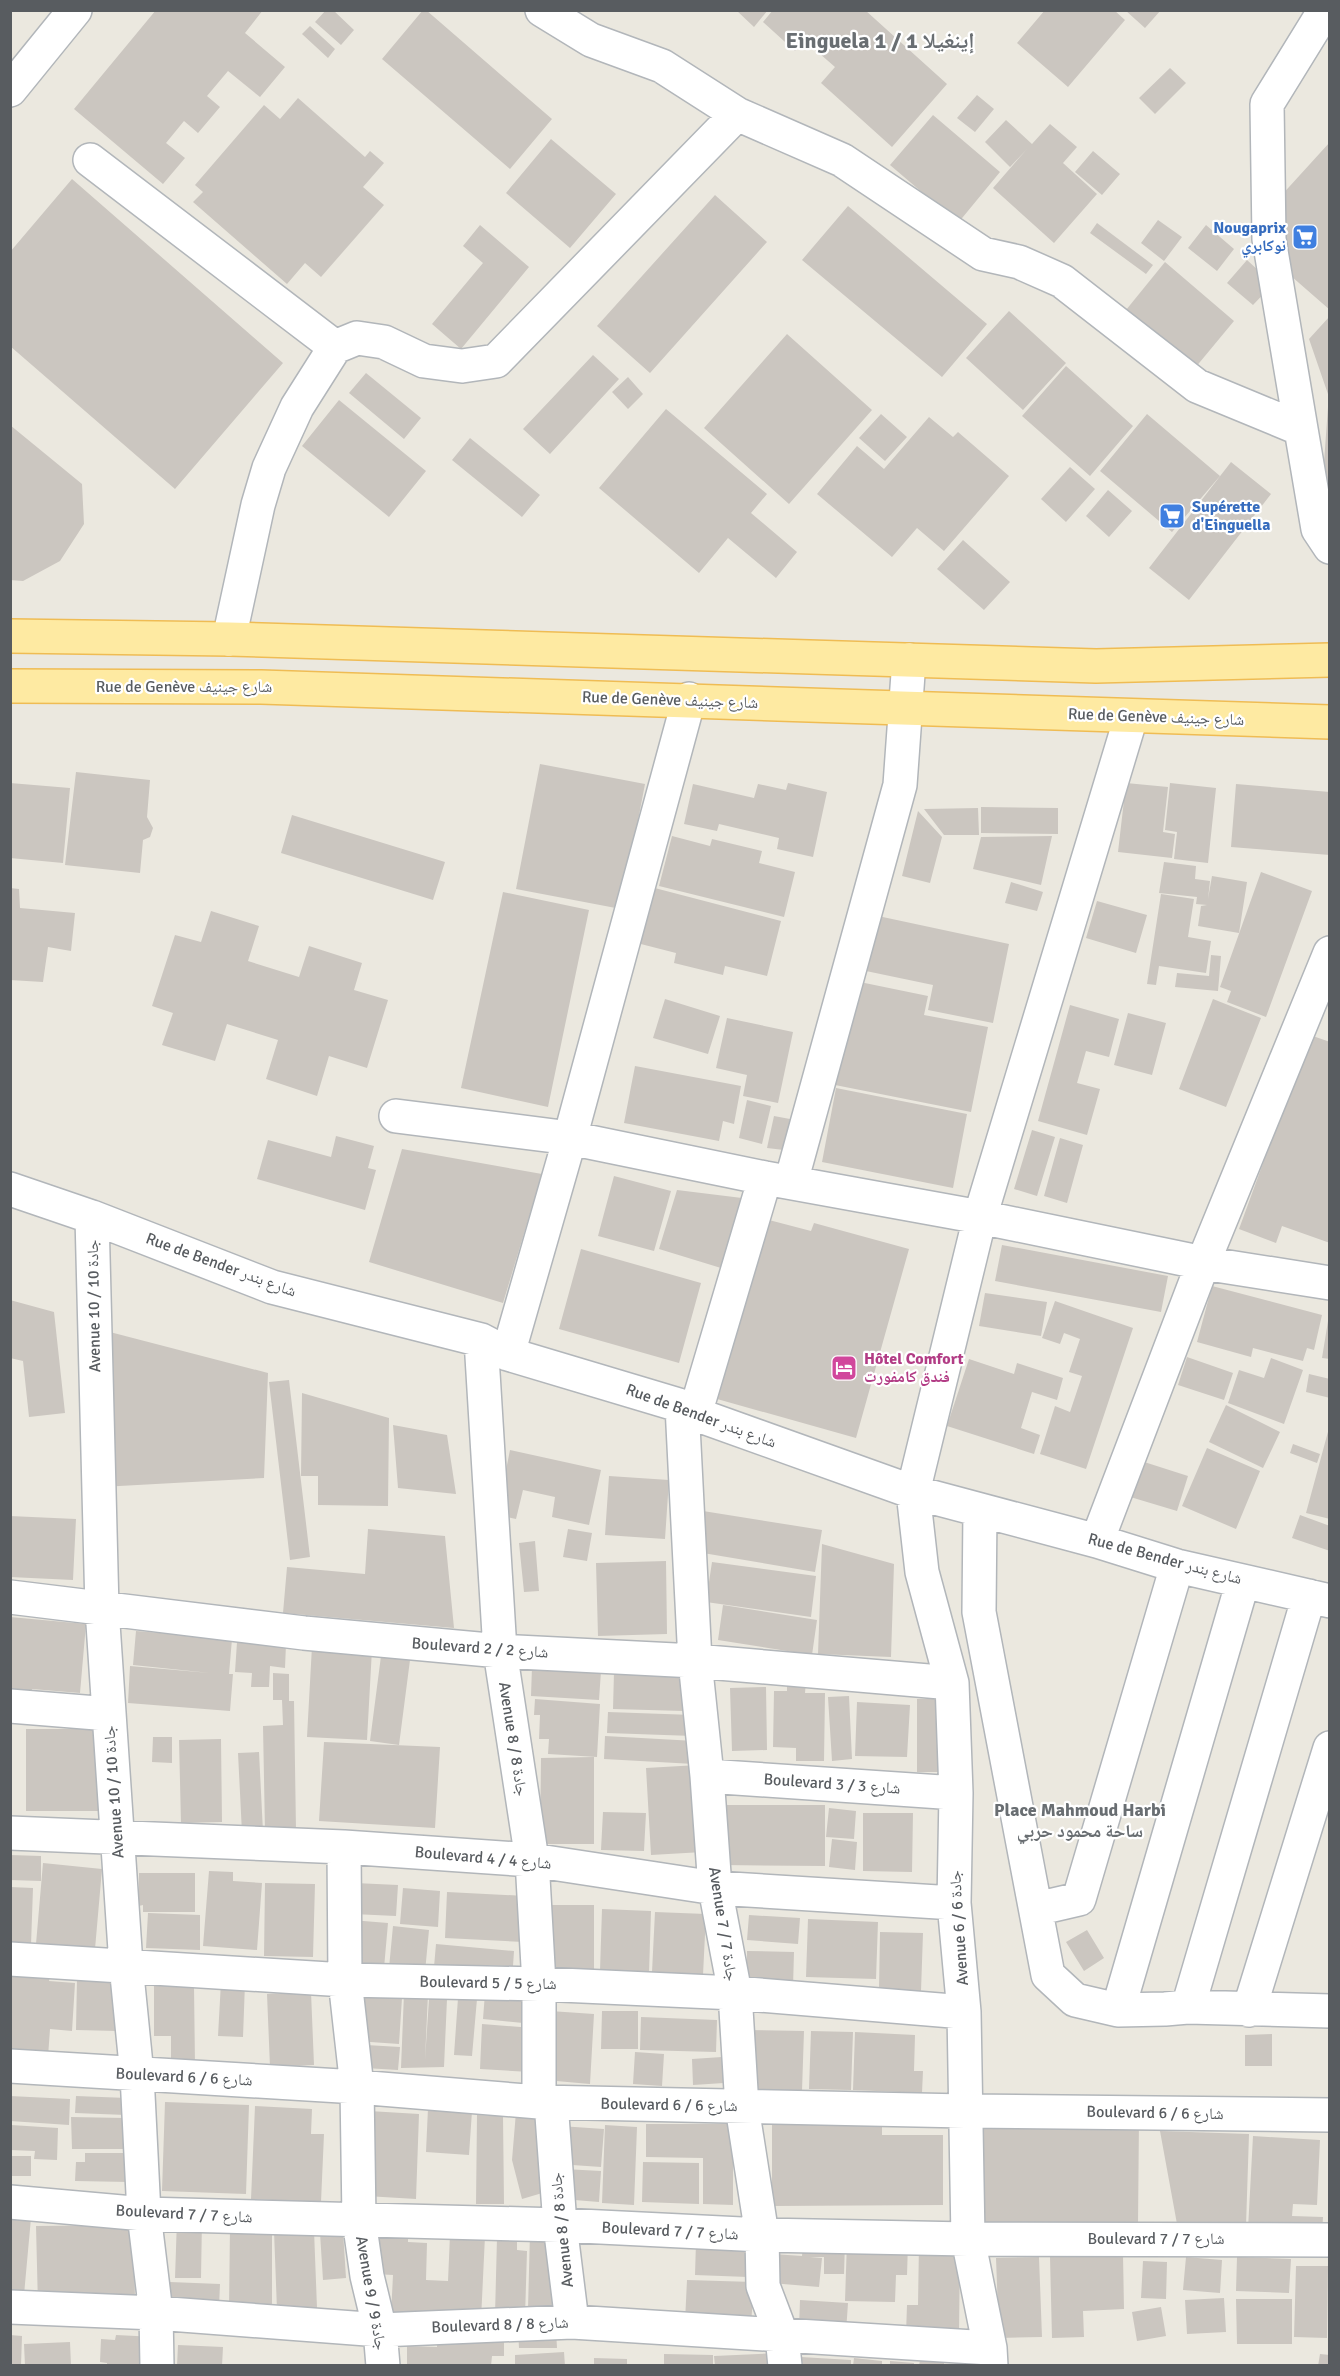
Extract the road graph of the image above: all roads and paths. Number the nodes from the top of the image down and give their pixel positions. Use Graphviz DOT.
graph roads {
  1 [pos="75,10"];
  2 [pos="542,10"];
  3 [pos="1325,10"];
  4 [pos="10,90"];
  5 [pos="737,114"];
  6 [pos="90,160"];
  7 [pos="335,347"];
  8 [pos="1301,429"];
  9 [pos="1329,547"];
  10 [pos="10,636"];
  11 [pos="229,639"];
  12 [pos="909,660"];
  13 [pos="1329,660"];
  14 [pos="10,686"];
  15 [pos="690,699"];
  16 [pos="906,709"];
  17 [pos="1131,717"];
  18 [pos="1329,722"];
  19 [pos="1329,953"];
  20 [pos="396,1116"];
  21 [pos="570,1138"];
  22 [pos="778,1180"];
  23 [pos="10,1189"];
  24 [pos="92,1217"];
  25 [pos="980,1217"];
  26 [pos="1203,1263"];
  27 [pos="1329,1283"];
  28 [pos="495,1347"];
  29 [pos="688,1410"];
  30 [pos="913,1492"];
  31 [pos="981,1510"];
  32 [pos="1097,1541"];
  33 [pos="1177,1566"];
  34 [pos="1244,1581"];
  35 [pos="10,1597"];
  36 [pos="1319,1599"];
  37 [pos="102,1610"];
  38 [pos="500,1651"];
  39 [pos="695,1661"];
  40 [pos="952,1683"];
  41 [pos="10,1706"];
  42 [pos="109,1714"];
  43 [pos="1329,1748"];
  44 [pos="707,1776"];
  45 [pos="956,1793"];
  46 [pos="10,1833"];
  47 [pos="117,1839"];
  48 [pos="344,1848"];
  49 [pos="532,1860"];
  50 [pos="715,1888"];
  51 [pos="954,1903"];
  52 [pos="1036,1909"];
  53 [pos="10,1959"];
  54 [pos="126,1965"];
  55 [pos="345,1980"];
  56 [pos="538,1984"];
  57 [pos="735,1993"];
  58 [pos="1328,2006"];
  59 [pos="1188,2007"];
  60 [pos="1118,2010"];
  61 [pos="1250,2010"];
  62 [pos="964,2012"];
  63 [pos="10,2066"];
  64 [pos="137,2075"];
  65 [pos="357,2087"];
  66 [pos="545,2102"];
  67 [pos="742,2107"];
  68 [pos="965,2111"];
  69 [pos="1329,2115"];
  70 [pos="10,2202"];
  71 [pos="144,2214"];
  72 [pos="359,2220"];
  73 [pos="560,2225"];
  74 [pos="762,2235"];
  75 [pos="968,2239"];
  76 [pos="1329,2240"];
  77 [pos="10,2307"];
  78 [pos="156,2313"];
  79 [pos="572,2322"];
  80 [pos="381,2330"];
  81 [pos="784,2351"];
  82 [pos="991,2357"];
  83 [pos="157,2366"];
  84 [pos="383,2366"];
  1 -- 4 [label="street"];
  2 -- 5 [label="street"];
  3 -- 8 [label="street"];
  5 -- 7 [label="street"];
  5 -- 8 [label="street"];
  6 -- 7 [label="street"];
  7 -- 11 [label="street"];
  8 -- 9 [label="street"];
  10 -- 11 [label="main road"];
  11 -- 12 [label="main road"];
  12 -- 13 [label="main road"];
  12 -- 16 [label="street, Avenue 7 / جادة 7"];
  14 -- 15 [label="main road, Rue de Genève شارع جينيف"];
  15 -- 16 [label="main road, Rue de Genève شارع جينيف"];
  15 -- 21 [label="street, Avenue 8 / جادة 8"];
  16 -- 17 [label="main road, Rue de Genève شارع جينيف"];
  16 -- 22 [label="street, Avenue 7 / جادة 7"];
  17 -- 18 [label="main road, Rue de Genève شارع جينيف"];
  17 -- 25 [label="street"];
  19 -- 26 [label="street"];
  20 -- 21 [label="street"];
  21 -- 22 [label="street"];
  21 -- 28 [label="street, Avenue 8 / جادة 8"];
  22 -- 25 [label="street"];
  22 -- 29 [label="street, Avenue 7 / جادة 7"];
  23 -- 24 [label="street, Rue de Bender شارع بندر"];
  24 -- 28 [label="street, Rue de Bender شارع بندر"];
  24 -- 37 [label="street, Avenue 10 / جادة 10"];
  25 -- 26 [label="street"];
  25 -- 30 [label="street"];
  26 -- 27 [label="street"];
  26 -- 32 [label="street"];
  28 -- 29 [label="street, Rue de Bender شارع بندر"];
  28 -- 38 [label="street, Avenue 8 / جادة 8"];
  29 -- 30 [label="street, Rue de Bender شارع بندر"];
  29 -- 39 [label="street, Avenue 7 / جادة 7"];
  30 -- 31 [label="street, Rue de Bender شارع بندر"];
  30 -- 40 [label="street, Avenue 6 / جادة 6"];
  31 -- 32 [label="street, Rue de Bender شارع بندر"];
  31 -- 52 [label="street"];
  32 -- 33 [label="street, Rue de Bender شارع بندر"];
  33 -- 34 [label="street, Rue de Bender شارع بندر"];
  33 -- 52 [label="street"];
  34 -- 36 [label="street, Rue de Bender شارع بندر"];
  34 -- 60 [label="street"];
  35 -- 37 [label="street, Boulevard 2 / شارع 2"];
  36 -- 59 [label="street"];
  37 -- 38 [label="street, Boulevard 2 / شارع 2"];
  37 -- 42 [label="street, Avenue 10 / جادة 10"];
  38 -- 39 [label="street, Boulevard 2 / شارع 2"];
  38 -- 49 [label="street, Avenue 8 / جادة 8"];
  39 -- 40 [label="street, Boulevard 2 / شارع 2"];
  39 -- 44 [label="street, Avenue 7 / جادة 7"];
  40 -- 45 [label="street, Avenue 6 / جادة 6"];
  41 -- 42 [label="street"];
  42 -- 47 [label="street, Avenue 10 / جادة 10"];
  43 -- 61 [label="street"];
  44 -- 45 [label="street, Boulevard 3 / شارع 3"];
  44 -- 50 [label="street, Avenue 7 / جادة 7"];
  45 -- 51 [label="street, Avenue 6 / جادة 6"];
  46 -- 47 [label="street, Boulevard 4 / شارع 4"];
  47 -- 48 [label="street, Boulevard 4 / شارع 4"];
  47 -- 54 [label="street, Avenue 10 / جادة 10"];
  48 -- 49 [label="street, Boulevard 4 / شارع 4"];
  48 -- 55 [label="street, Avenue 9 / جادة 9"];
  49 -- 50 [label="street, Boulevard 4 / شارع 4"];
  49 -- 56 [label="street, Avenue 8 / جادة 8"];
  50 -- 51 [label="street, Boulevard 4 / شارع 4"];
  50 -- 57 [label="street, Avenue 7 / جادة 7"];
  51 -- 62 [label="street, Avenue 6 / جادة 6"];
  52 -- 60 [label="street"];
  53 -- 54 [label="street, Boulevard 5 / شارع 5"];
  54 -- 55 [label="street, Boulevard 5 / شارع 5"];
  54 -- 64 [label="street, Avenue 10 / جادة 10"];
  55 -- 56 [label="street, Boulevard 5 / شارع 5"];
  55 -- 65 [label="street, Avenue 9 / جادة 9"];
  56 -- 57 [label="street, Boulevard 5 / شارع 5"];
  56 -- 66 [label="street, Avenue 8 / جادة 8"];
  57 -- 62 [label="street, Boulevard 5 / شارع 5"];
  57 -- 67 [label="street, Avenue 7 / جادة 7"];
  58 -- 61 [label="street"];
  59 -- 60 [label="street"];
  59 -- 61 [label="street"];
  62 -- 68 [label="street, Avenue 6 / جادة 6"];
  63 -- 64 [label="street, Boulevard 6 / شارع 6"];
  64 -- 65 [label="street, Boulevard 6 / شارع 6"];
  64 -- 71 [label="street, Avenue 10 / جادة 10"];
  65 -- 66 [label="street, Boulevard 6 / شارع 6"];
  65 -- 72 [label="street, Avenue 9 / جادة 9"];
  66 -- 67 [label="street, Boulevard 6 / شارع 6"];
  66 -- 73 [label="street, Avenue 8 / جادة 8"];
  67 -- 68 [label="street, Boulevard 6 / شارع 6"];
  67 -- 74 [label="street, Avenue 7 / جادة 7"];
  68 -- 69 [label="street, Boulevard 6 / شارع 6"];
  68 -- 75 [label="street, Avenue 6 / جادة 6"];
  70 -- 71 [label="street, Boulevard 7 / شارع 7"];
  71 -- 72 [label="street, Boulevard 7 / شارع 7"];
  71 -- 78 [label="street, Avenue 10 / جادة 10"];
  72 -- 73 [label="street, Boulevard 7 / شارع 7"];
  72 -- 80 [label="street, Avenue 9 / جادة 9"];
  73 -- 74 [label="street, Boulevard 7 / شارع 7"];
  73 -- 79 [label="street, Avenue 8 / جادة 8"];
  74 -- 75 [label="street, Boulevard 7 / شارع 7"];
  74 -- 81 [label="street, Avenue 7 / جادة 7"];
  75 -- 76 [label="street, Boulevard 7 / شارع 7"];
  75 -- 82 [label="street, Avenue 6 / جادة 6"];
  77 -- 78 [label="street, Boulevard 8 / شارع 8"];
  78 -- 80 [label="street, Boulevard 8 / شارع 8"];
  78 -- 83 [label="street, Avenue 10 / جادة 10"];
  79 -- 80 [label="street, Boulevard 8 / شارع 8"];
  79 -- 81 [label="street, Boulevard 8 / شارع 8"];
  80 -- 84 [label="street, Avenue 9 / جادة 9"];
  81 -- 82 [label="street, Boulevard 8 / شارع 8"];
}
